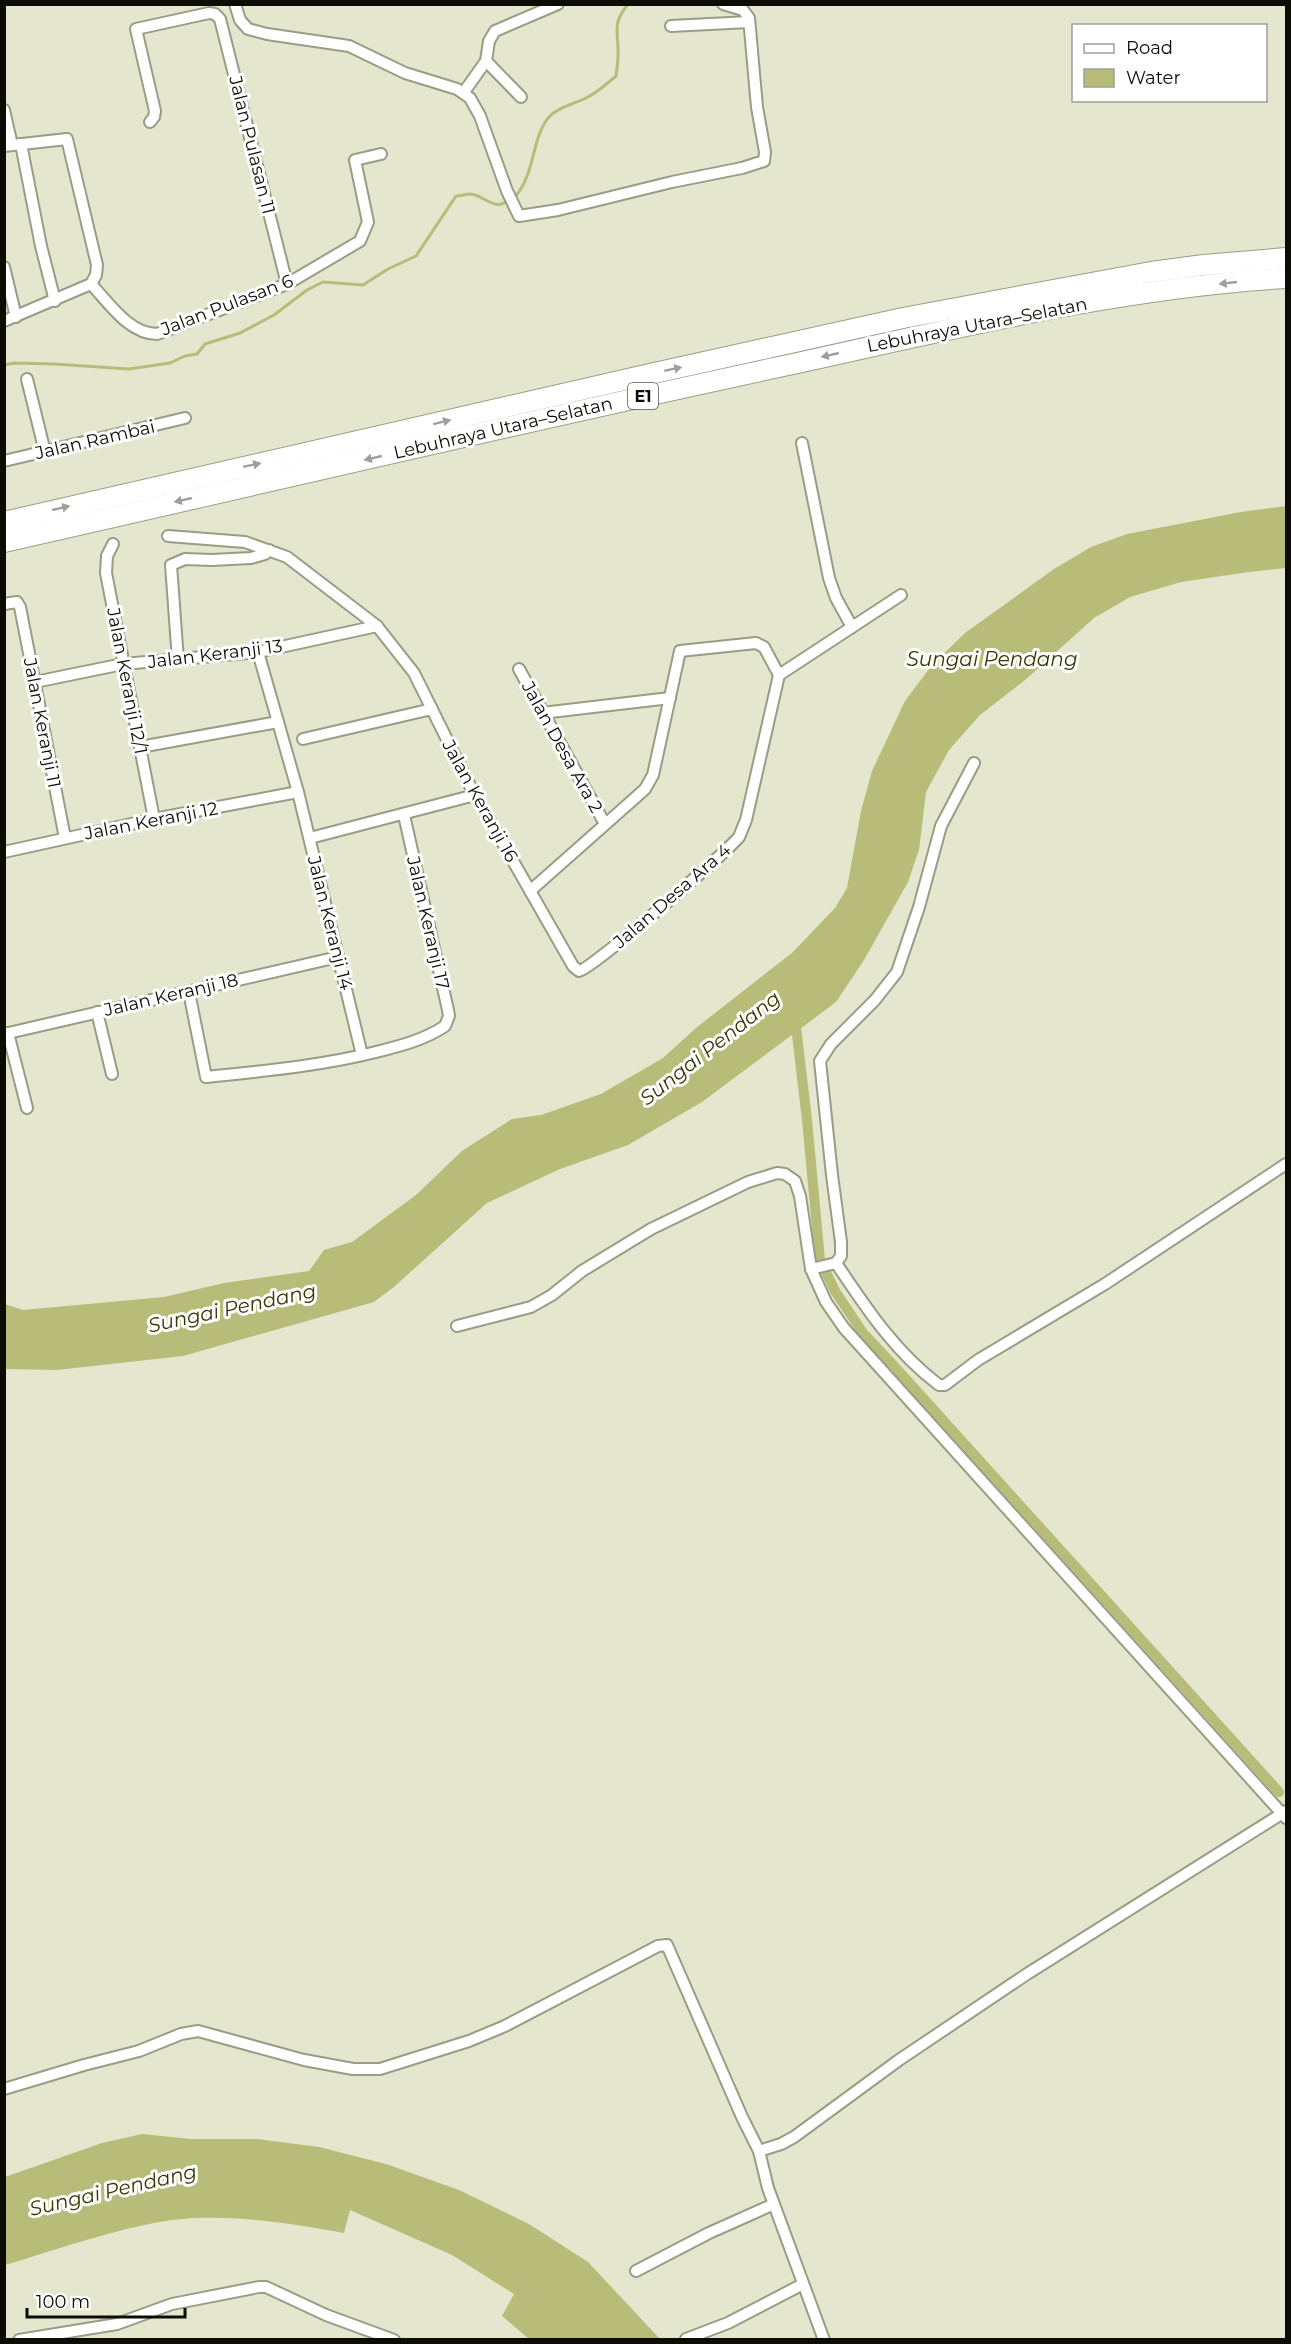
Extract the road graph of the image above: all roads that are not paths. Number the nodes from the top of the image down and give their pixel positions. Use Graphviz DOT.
graph roads {
  1 [pos="235,4"];
  2 [pos="558,4"];
  3 [pos="723,4"];
  4 [pos="749,22"];
  5 [pos="671,26"];
  6 [pos="486,61"];
  7 [pos="464,92"];
  8 [pos="521,97"];
  9 [pos="4,110"];
  10 [pos="150,122"];
  11 [pos="12,145"];
  12 [pos="381,154"];
  13 [pos="1287,258"];
  14 [pos="4,267"];
  15 [pos="1287,278"];
  16 [pos="91,284"];
  17 [pos="287,284"];
  18 [pos="55,301"];
  19 [pos="16,317"];
  20 [pos="4,321"];
  21 [pos="27,379"];
  22 [pos="185,418"];
  23 [pos="802,443"];
  24 [pos="45,452"];
  25 [pos="4,461"];
  26 [pos="4,522"];
  27 [pos="168,536"];
  28 [pos="4,543"];
  29 [pos="113,544"];
  30 [pos="268,550"];
  31 [pos="901,595"];
  32 [pos="4,604"];
  33 [pos="376,626"];
  34 [pos="852,627"];
  35 [pos="258,652"];
  36 [pos="178,660"];
  37 [pos="123,664"];
  38 [pos="519,669"];
  39 [pos="779,675"];
  40 [pos="35,682"];
  41 [pos="670,698"];
  42 [pos="432,709"];
  43 [pos="542,713"];
  44 [pos="278,722"];
  45 [pos="303,739"];
  46 [pos="140,747"];
  47 [pos="974,763"];
  48 [pos="298,792"];
  49 [pos="475,795"];
  50 [pos="404,815"];
  51 [pos="154,819"];
  52 [pos="605,824"];
  53 [pos="65,838"];
  54 [pos="310,838"];
  55 [pos="4,852"];
  56 [pos="530,891"];
  57 [pos="338,957"];
  58 [pos="586,970"];
  59 [pos="189,992"];
  60 [pos="97,1012"];
  61 [pos="6,1034"];
  62 [pos="362,1055"];
  63 [pos="112,1074"];
  64 [pos="27,1108"];
  65 [pos="1287,1164"];
  66 [pos="835,1263"];
  67 [pos="815,1267"];
  68 [pos="457,1326"];
  69 [pos="1285,1814"];
  70 [pos="4,2089"];
  71 [pos="759,2151"];
  72 [pos="774,2204"];
  73 [pos="636,2271"];
  74 [pos="803,2284"];
  75 [pos="686,2339"];
  76 [pos="19,2340"];
  77 [pos="394,2340"];
  78 [pos="824,2340"];
  1 -- 7 [label="street"];
  2 -- 6 [label="street"];
  3 -- 4 [label="street"];
  4 -- 5 [label="street"];
  4 -- 7 [label="street"];
  6 -- 7 [label="street"];
  6 -- 8 [label="street"];
  9 -- 11 [label="street"];
  10 -- 17 [label="street, Jalan Pulasan 11"];
  11 -- 16 [label="street"];
  11 -- 18 [label="street"];
  12 -- 17 [label="street, Jalan Pulasan 6"];
  26 -- 13 [label="highway, Lebuhraya Utara–Selatan / E1, one-way"];
  14 -- 19 [label="street"];
  15 -- 28 [label="highway, Lebuhraya Utara–Selatan / E1, one-way"];
  16 -- 17 [label="street, Jalan Pulasan 6"];
  16 -- 18 [label="street"];
  18 -- 19 [label="street"];
  19 -- 20 [label="street"];
  21 -- 24 [label="street"];
  22 -- 24 [label="street, Jalan Rambai"];
  23 -- 34 [label="street"];
  24 -- 25 [label="street, Jalan Rambai"];
  27 -- 30 [label="street, Jalan Keranji 16"];
  29 -- 37 [label="street, Jalan Keranji 12/1"];
  30 -- 33 [label="street, Jalan Keranji 16"];
  30 -- 36 [label="street"];
  31 -- 34 [label="street"];
  32 -- 40 [label="street, Jalan Keranji 11"];
  33 -- 35 [label="street, Jalan Keranji 13"];
  33 -- 42 [label="street, Jalan Keranji 16"];
  34 -- 39 [label="street"];
  35 -- 36 [label="street, Jalan Keranji 13"];
  35 -- 44 [label="street, Jalan Keranji 14"];
  36 -- 37 [label="street, Jalan Keranji 13"];
  37 -- 40 [label="street, Jalan Keranji 13"];
  37 -- 46 [label="street, Jalan Keranji 12/1"];
  38 -- 43 [label="street, Jalan Desa Ara 2"];
  39 -- 41 [label="street"];
  39 -- 58 [label="street, Jalan Desa Ara 4"];
  40 -- 53 [label="street, Jalan Keranji 11"];
  41 -- 43 [label="street"];
  41 -- 52 [label="street"];
  42 -- 45 [label="street"];
  42 -- 49 [label="street, Jalan Keranji 16"];
  43 -- 52 [label="street, Jalan Desa Ara 2"];
  44 -- 46 [label="street"];
  44 -- 48 [label="street, Jalan Keranji 14"];
  46 -- 51 [label="street, Jalan Keranji 12/1"];
  47 -- 66 [label="street"];
  48 -- 51 [label="street, Jalan Keranji 12"];
  48 -- 54 [label="street, Jalan Keranji 14"];
  49 -- 50 [label="street"];
  49 -- 56 [label="street, Jalan Keranji 16"];
  50 -- 54 [label="street"];
  50 -- 62 [label="street, Jalan Keranji 17"];
  51 -- 53 [label="street, Jalan Keranji 12"];
  52 -- 56 [label="street"];
  53 -- 55 [label="street, Jalan Keranji 12"];
  54 -- 57 [label="street, Jalan Keranji 14"];
  56 -- 58 [label="street, Jalan Keranji 16"];
  57 -- 59 [label="street, Jalan Keranji 18"];
  57 -- 62 [label="street, Jalan Keranji 14"];
  59 -- 60 [label="street, Jalan Keranji 18"];
  59 -- 62 [label="street"];
  60 -- 61 [label="street, Jalan Keranji 18"];
  60 -- 63 [label="street"];
  61 -- 64 [label="street"];
  65 -- 66 [label="street"];
  66 -- 67 [label="street"];
  67 -- 68 [label="street"];
  67 -- 69 [label="street"];
  69 -- 71 [label="street"];
  70 -- 71 [label="street"];
  71 -- 72 [label="street"];
  72 -- 73 [label="street"];
  72 -- 74 [label="street"];
  74 -- 75 [label="street"];
  74 -- 78 [label="street"];
  76 -- 77 [label="street"];
}
